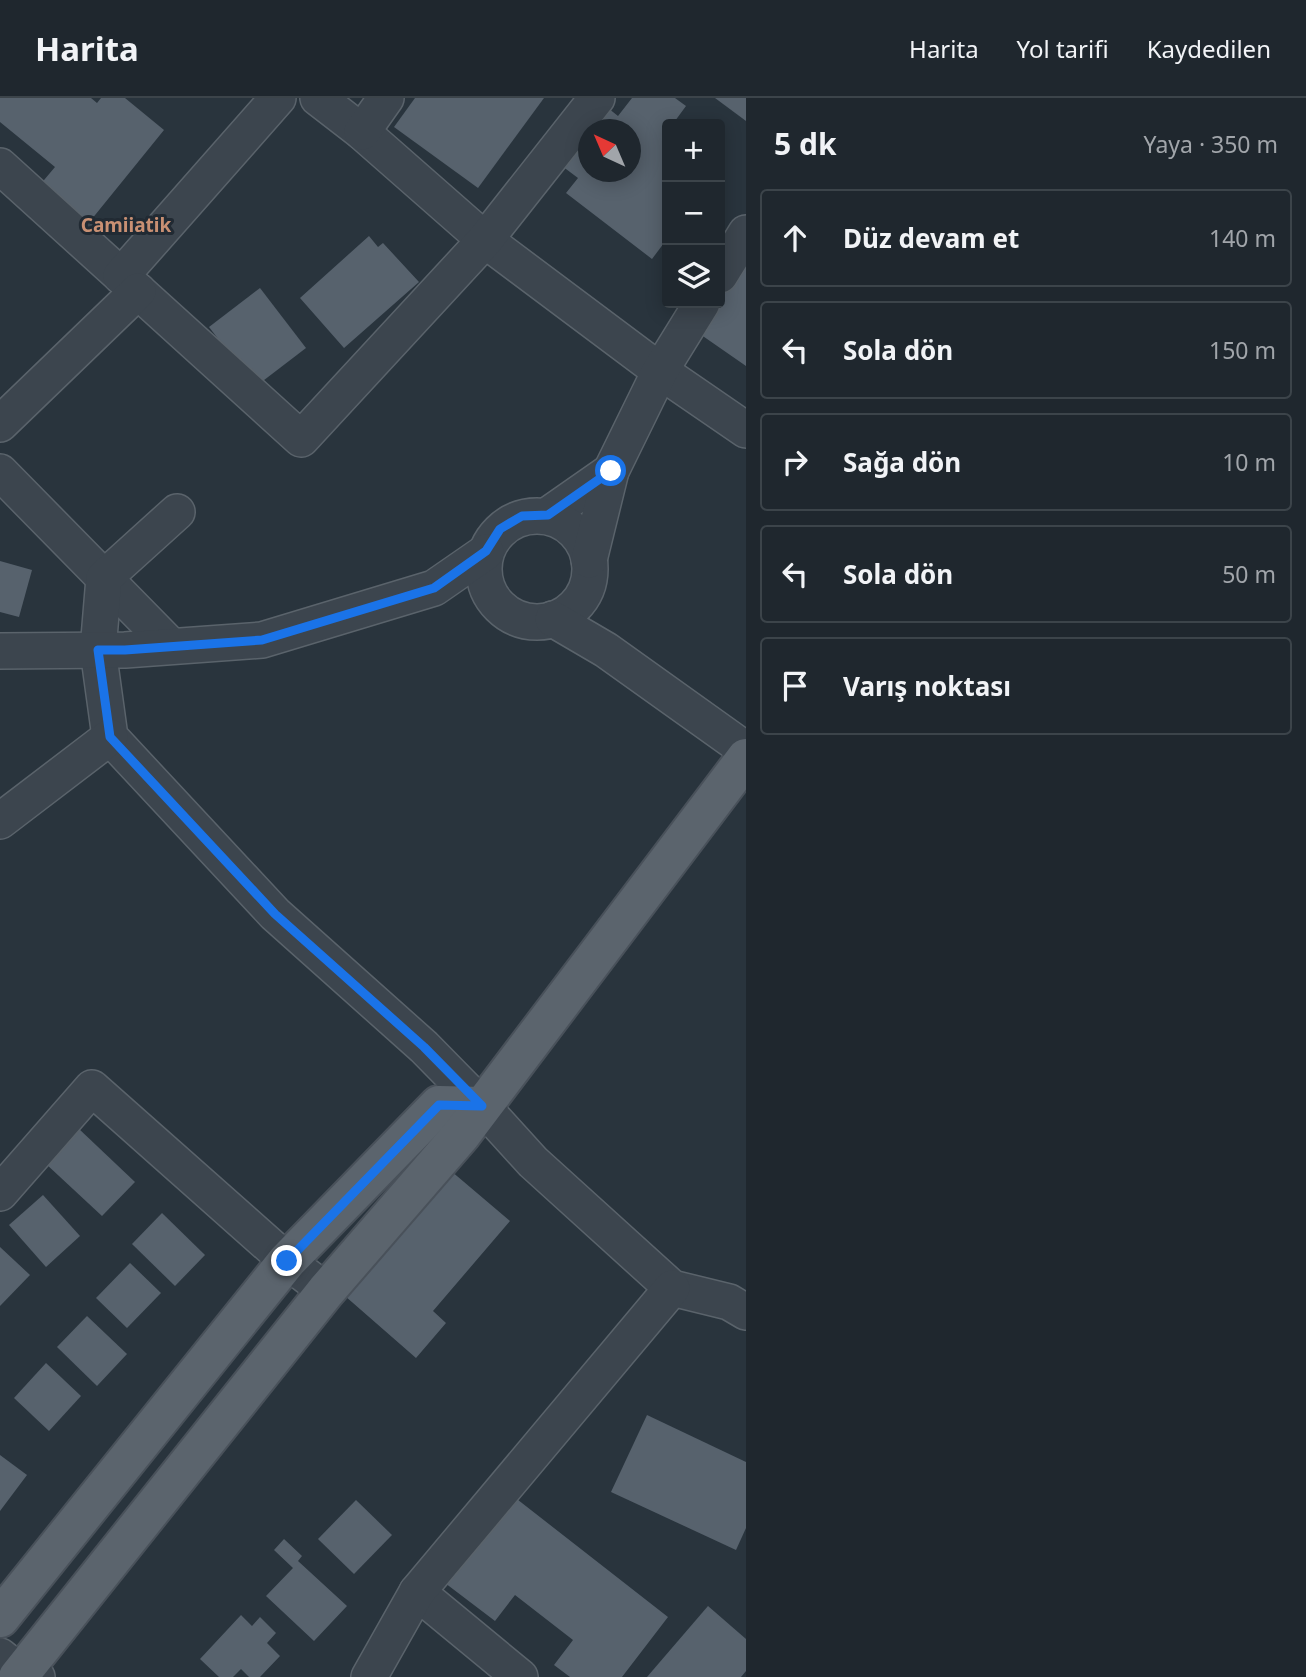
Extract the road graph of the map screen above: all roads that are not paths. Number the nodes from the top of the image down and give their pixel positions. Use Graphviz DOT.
graph roads {
  1 [pos="278,98"];
  2 [pos="318,98"];
  3 [pos="386,98"];
  4 [pos="597,98"];
  5 [pos="362,132"];
  6 [pos="0,166"];
  7 [pos="746,233"];
  8 [pos="485,240"];
  9 [pos="725,267"];
  10 [pos="129,283"];
  11 [pos="699,308"];
  12 [pos="660,371"];
  13 [pos="0,424"];
  14 [pos="746,430"];
  15 [pos="611,471"];
  16 [pos="0,472"];
  17 [pos="177,512"];
  18 [pos="548,515"];
  19 [pos="486,551"];
  20 [pos="589,571"];
  21 [pos="104,578"];
  22 [pos="434,588"];
  23 [pos="494,601"];
  24 [pos="553,619"];
  25 [pos="171,646"];
  26 [pos="98,650"];
  27 [pos="606,650"];
  28 [pos="0,651"];
  29 [pos="110,737"];
  30 [pos="746,750"];
  31 [pos="746,758"];
  32 [pos="0,821"];
  33 [pos="482,1106"];
  34 [pos="0,1193"];
  35 [pos="287,1261"];
  36 [pos="672,1288"];
  37 [pos="326,1291"];
  38 [pos="746,1312"];
  39 [pos="418,1592"];
  40 [pos="0,1618"];
  41 [pos="19,1671"];
  42 [pos="369,1677"];
  43 [pos="520,1677"];
  1 -- 10 [label="street"];
  2 -- 5 [label="street"];
  3 -- 5 [label="street"];
  4 -- 8 [label="street"];
  5 -- 8 [label="street"];
  6 -- 10 [label="street"];
  7 -- 9 [label="street"];
  8 -- 10 [label="street"];
  8 -- 12 [label="street"];
  10 -- 13 [label="street"];
  11 -- 12 [label="street"];
  12 -- 14 [label="street"];
  12 -- 15 [label="street"];
  15 -- 18 [label="street"];
  15 -- 20 [label="street"];
  16 -- 21 [label="street"];
  17 -- 21 [label="street"];
  18 -- 19 [label="street"];
  18 -- 20 [label="street"];
  19 -- 22 [label="street"];
  19 -- 23 [label="street"];
  20 -- 24 [label="street"];
  20 -- 27 [label="street"];
  21 -- 25 [label="street"];
  21 -- 26 [label="street"];
  22 -- 23 [label="street"];
  22 -- 25 [label="street"];
  23 -- 24 [label="street"];
  24 -- 27 [label="street"];
  25 -- 26 [label="street"];
  26 -- 28 [label="street"];
  26 -- 29 [label="street"];
  27 -- 30 [label="street"];
  29 -- 32 [label="street"];
  29 -- 33 [label="street"];
  31 -- 33 [label="main road"];
  33 -- 35 [label="main road"];
  33 -- 36 [label="street"];
  33 -- 37 [label="main road"];
  34 -- 35 [label="street"];
  35 -- 37 [label="street"];
  35 -- 40 [label="main road"];
  36 -- 38 [label="street"];
  36 -- 39 [label="street"];
  37 -- 41 [label="main road"];
  39 -- 42 [label="street"];
  39 -- 43 [label="street"];
}
